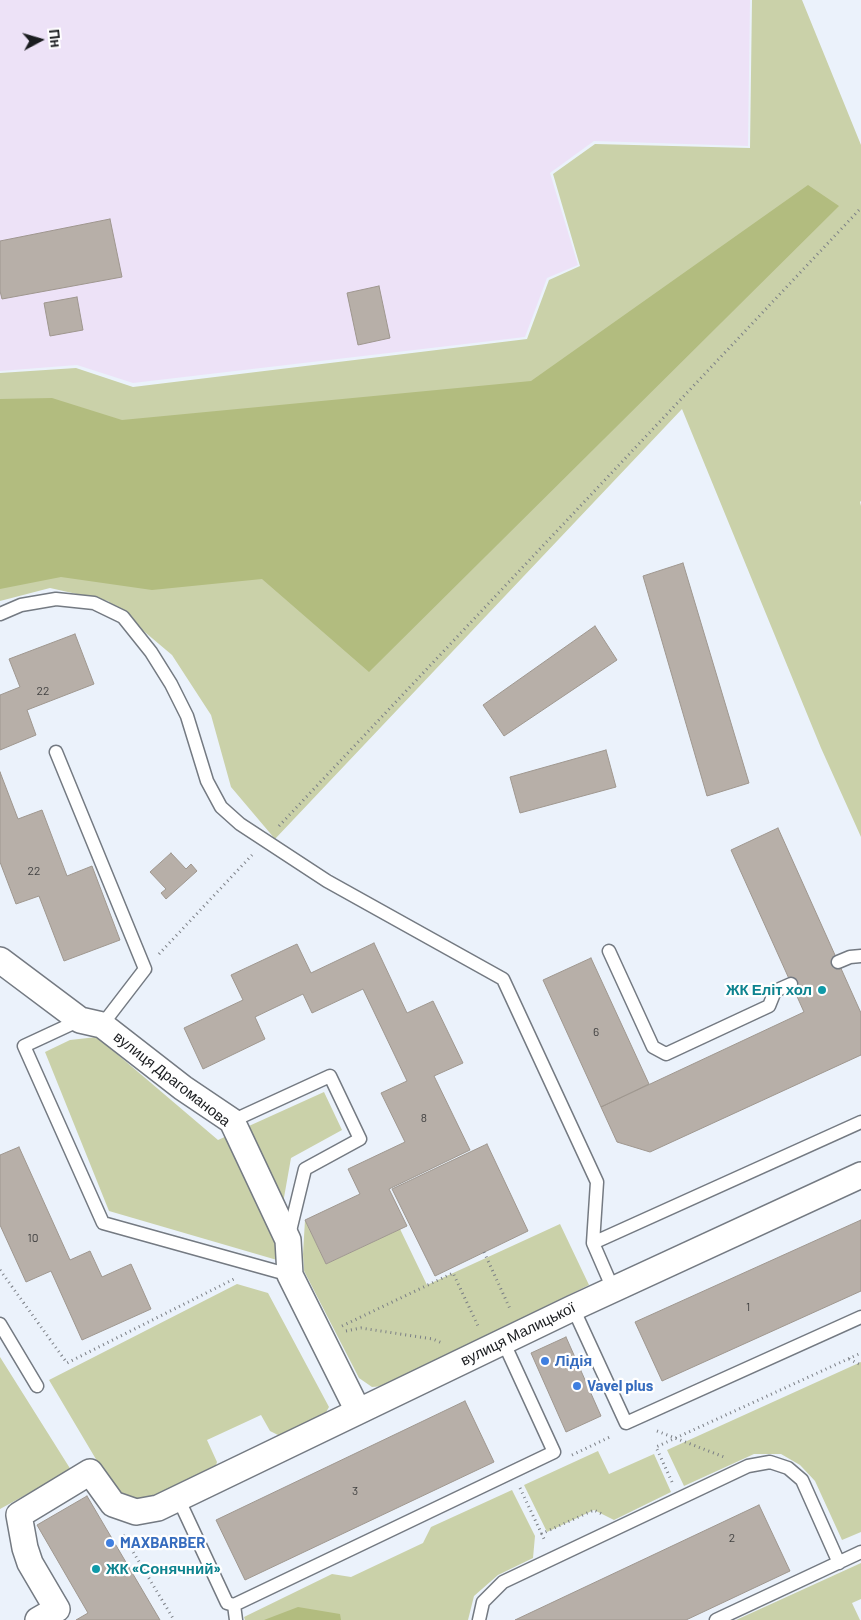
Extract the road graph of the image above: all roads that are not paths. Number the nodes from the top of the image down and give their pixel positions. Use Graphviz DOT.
graph roads {
  1 [pos="0,614"];
  2 [pos="56,752"];
  3 [pos="610,951"];
  4 [pos="861,956"];
  5 [pos="0,960"];
  6 [pos="838,962"];
  7 [pos="791,984"];
  8 [pos="91,1022"];
  9 [pos="232,1121"];
  10 [pos="861,1122"];
  11 [pos="861,1174"];
  12 [pos="288,1240"];
  13 [pos="593,1243"];
  14 [pos="290,1275"];
  15 [pos="613,1289"];
  16 [pos="574,1308"];
  17 [pos="861,1317"];
  18 [pos="0,1324"];
  19 [pos="496,1345"];
  20 [pos="38,1386"];
  21 [pos="358,1411"];
  22 [pos="178,1498"];
  23 [pos="861,1552"];
  24 [pos="839,1563"];
  25 [pos="234,1605"];
  26 [pos="38,1620"];
  27 [pos="236,1620"];
  28 [pos="479,1620"];
  29 [pos="716,1620"];
  1 -- 13 [label="lane"];
  2 -- 8 [label="lane"];
  3 -- 7 [label="lane"];
  4 -- 6 [label="lane"];
  5 -- 8 [label="street, вулиця Драгоманова"];
  8 -- 9 [label="street, вулиця Драгоманова"];
  8 -- 14 [label="lane"];
  9 -- 12 [label="street, вулиця Драгоманова"];
  9 -- 12 [label="lane"];
  10 -- 13 [label="lane"];
  11 -- 15 [label="street, вулиця Малицької"];
  12 -- 14 [label="street, вулиця Драгоманова"];
  13 -- 15 [label="lane"];
  14 -- 21 [label="street, вулиця Драгоманова"];
  15 -- 16 [label="street, вулиця Малицької"];
  16 -- 17 [label="lane"];
  16 -- 19 [label="street, вулиця Малицької"];
  18 -- 20 [label="lane"];
  19 -- 21 [label="street, вулиця Малицької"];
  19 -- 25 [label="lane"];
  21 -- 22 [label="street, вулиця Малицької"];
  22 -- 25 [label="lane"];
  22 -- 26 [label="street, вулиця Малицької"];
  23 -- 24 [label="lane"];
  24 -- 28 [label="lane"];
  24 -- 29 [label="lane"];
  25 -- 27 [label="lane"];
}
